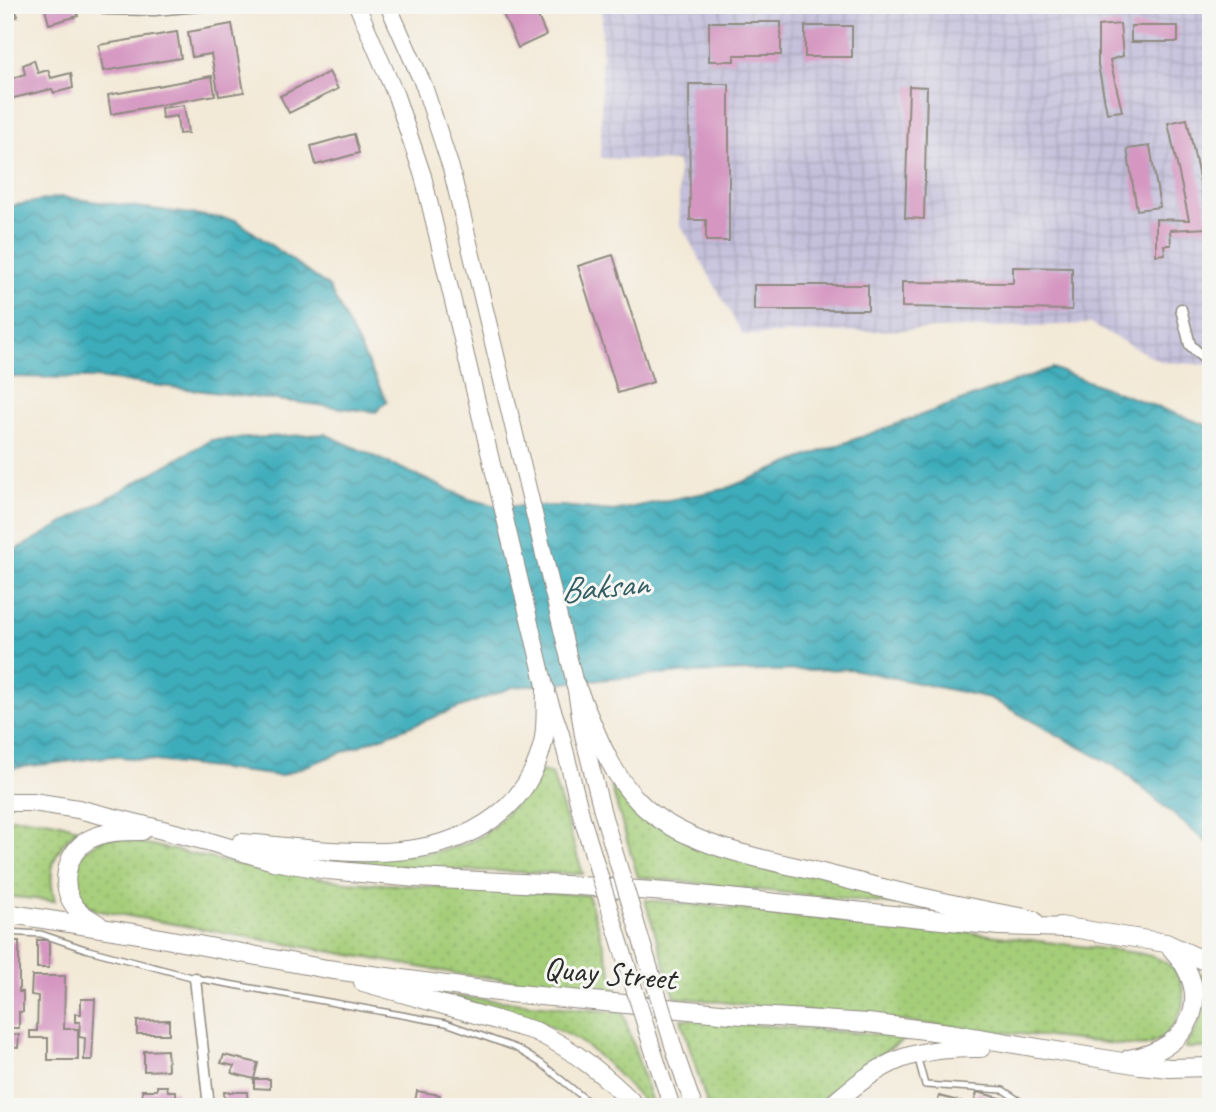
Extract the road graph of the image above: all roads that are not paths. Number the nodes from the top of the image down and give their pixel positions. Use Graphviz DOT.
graph roads {
  1 [pos="105,5"];
  2 [pos="210,5"];
  3 [pos="357,5"];
  4 [pos="388,5"];
  5 [pos="1181,309"];
  6 [pos="1211,365"];
  7 [pos="575,684"];
  8 [pos="546,690"];
  9 [pos="5,802"];
  10 [pos="170,831"];
  11 [pos="207,841"];
  12 [pos="5,913"];
  13 [pos="105,928"];
  14 [pos="1068,928"];
  15 [pos="5,932"];
  16 [pos="1166,943"];
  17 [pos="1211,964"];
  18 [pos="327,970"];
  19 [pos="195,978"];
  20 [pos="1034,1048"];
  21 [pos="916,1052"];
  22 [pos="1112,1061"];
  23 [pos="1211,1067"];
  24 [pos="209,1107"];
  25 [pos="594,1107"];
  26 [pos="637,1107"];
  27 [pos="672,1107"];
  28 [pos="694,1107"];
  29 [pos="830,1107"];
  30 [pos="1029,1107"];
  1 -- 2 [label="street"];
  3 -- 8 [label="main road"];
  4 -- 7 [label="main road"];
  5 -- 6 [label="street"];
  7 -- 14 [label="main road"];
  7 -- 28 [label="main road, bridge"];
  8 -- 11 [label="main road"];
  8 -- 27 [label="main road, bridge"];
  9 -- 10 [label="main road"];
  10 -- 11 [label="main road"];
  10 -- 13 [label="main road"];
  11 -- 14 [label="main road"];
  12 -- 13 [label="main road, Quay Street"];
  13 -- 18 [label="main road, Quay Street"];
  14 -- 16 [label="main road"];
  15 -- 19 [label="lane"];
  16 -- 17 [label="main road"];
  16 -- 22 [label="main road"];
  18 -- 20 [label="main road, Quay Street"];
  18 -- 26 [label="main road"];
  19 -- 24 [label="street"];
  19 -- 25 [label="lane"];
  20 -- 21 [label="main road"];
  20 -- 22 [label="main road, Quay Street"];
  21 -- 29 [label="main road"];
  21 -- 30 [label="lane"];
  22 -- 23 [label="main road, Quay Street"];
}
